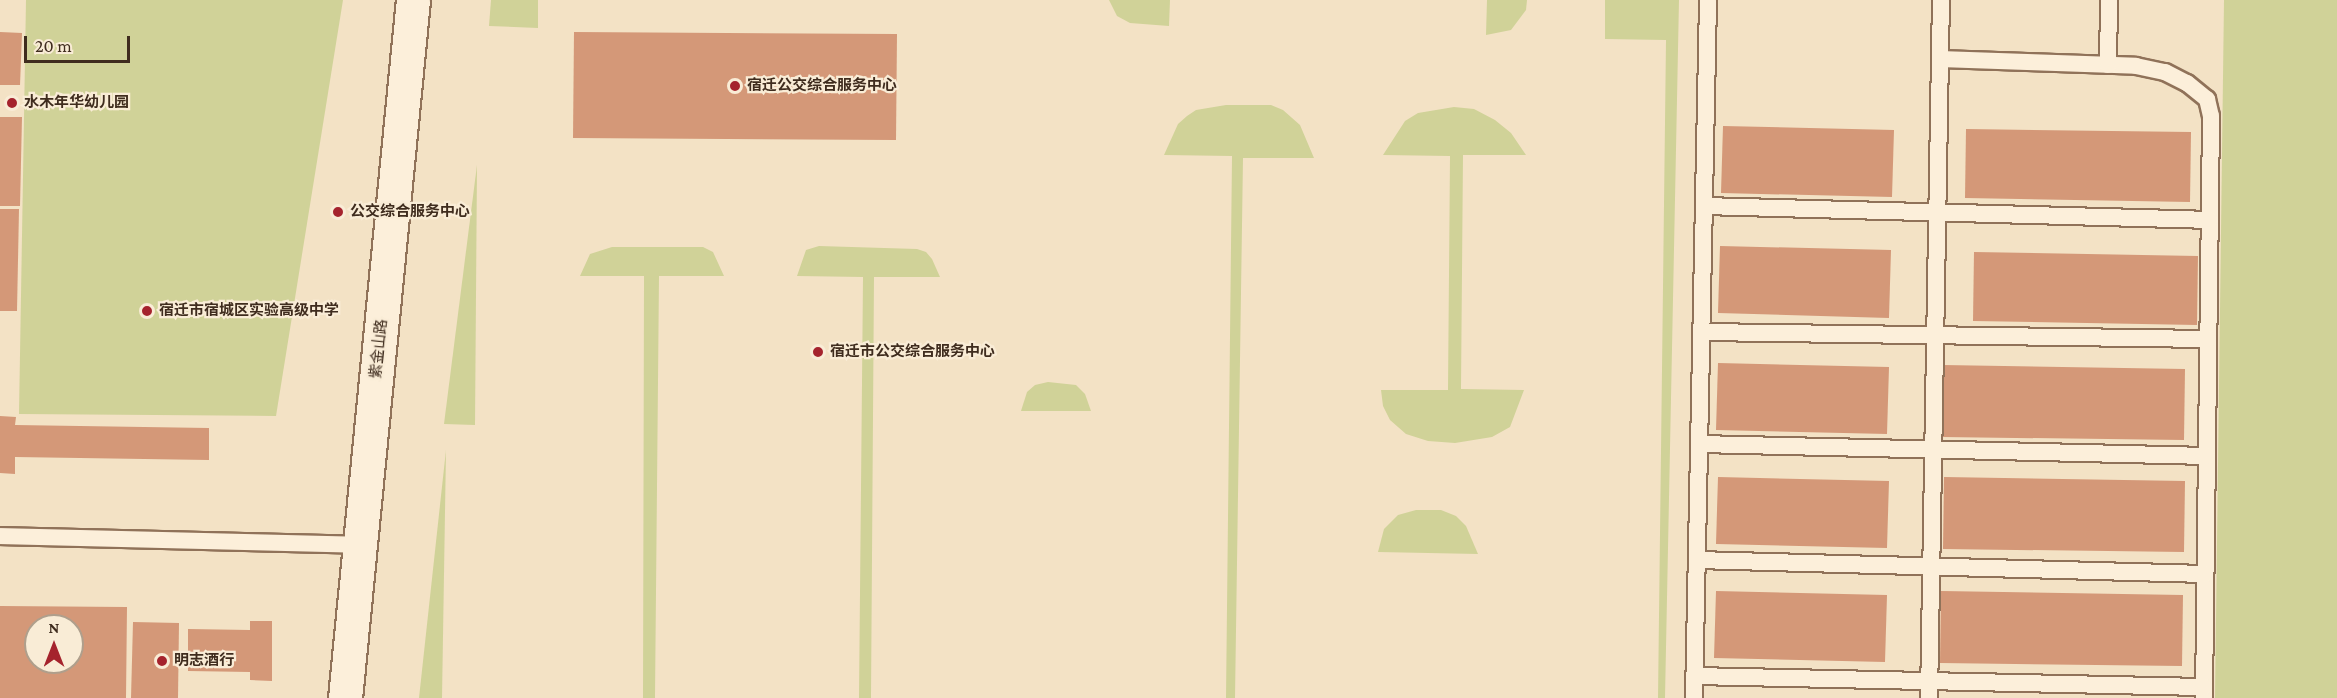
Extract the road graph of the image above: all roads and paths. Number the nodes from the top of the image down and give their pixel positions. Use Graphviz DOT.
graph roads {
  1 [pos="413,0"];
  2 [pos="1708,0"];
  3 [pos="1941,0"];
  4 [pos="2109,0"];
  5 [pos="1940,59"];
  6 [pos="2108,65"];
  7 [pos="1704,206"];
  8 [pos="1937,212"];
  9 [pos="2210,220"];
  10 [pos="1701,332"];
  11 [pos="1935,335"];
  12 [pos="2208,339"];
  13 [pos="1699,444"];
  14 [pos="1933,450"];
  15 [pos="2207,456"];
  16 [pos="0,536"];
  17 [pos="360,545"];
  18 [pos="1697,560"];
  19 [pos="1931,566"];
  20 [pos="2205,573"];
  21 [pos="1694,676"];
  22 [pos="1929,690"];
  23 [pos="2204,693"];
  24 [pos="345,698"];
  25 [pos="1694,698"];
  1 -- 17 [label="street, 紫金山路"];
  2 -- 7 [label="lane"];
  3 -- 5 [label="lane"];
  4 -- 6 [label="lane"];
  5 -- 6 [label="lane"];
  5 -- 8 [label="lane"];
  6 -- 9 [label="lane"];
  7 -- 8 [label="lane"];
  7 -- 10 [label="lane"];
  8 -- 9 [label="lane"];
  8 -- 11 [label="lane"];
  9 -- 12 [label="lane"];
  10 -- 11 [label="lane"];
  10 -- 13 [label="lane"];
  11 -- 12 [label="lane"];
  11 -- 14 [label="lane"];
  12 -- 15 [label="lane"];
  13 -- 14 [label="lane"];
  13 -- 18 [label="lane"];
  14 -- 15 [label="lane"];
  14 -- 19 [label="lane"];
  15 -- 20 [label="lane"];
  16 -- 17 [label="lane"];
  17 -- 24 [label="street, 紫金山路"];
  18 -- 19 [label="lane"];
  18 -- 21 [label="lane"];
  19 -- 20 [label="lane"];
  19 -- 22 [label="lane"];
  20 -- 23 [label="lane"];
  21 -- 22 [label="lane"];
  21 -- 25 [label="lane"];
  22 -- 23 [label="lane"];
}
